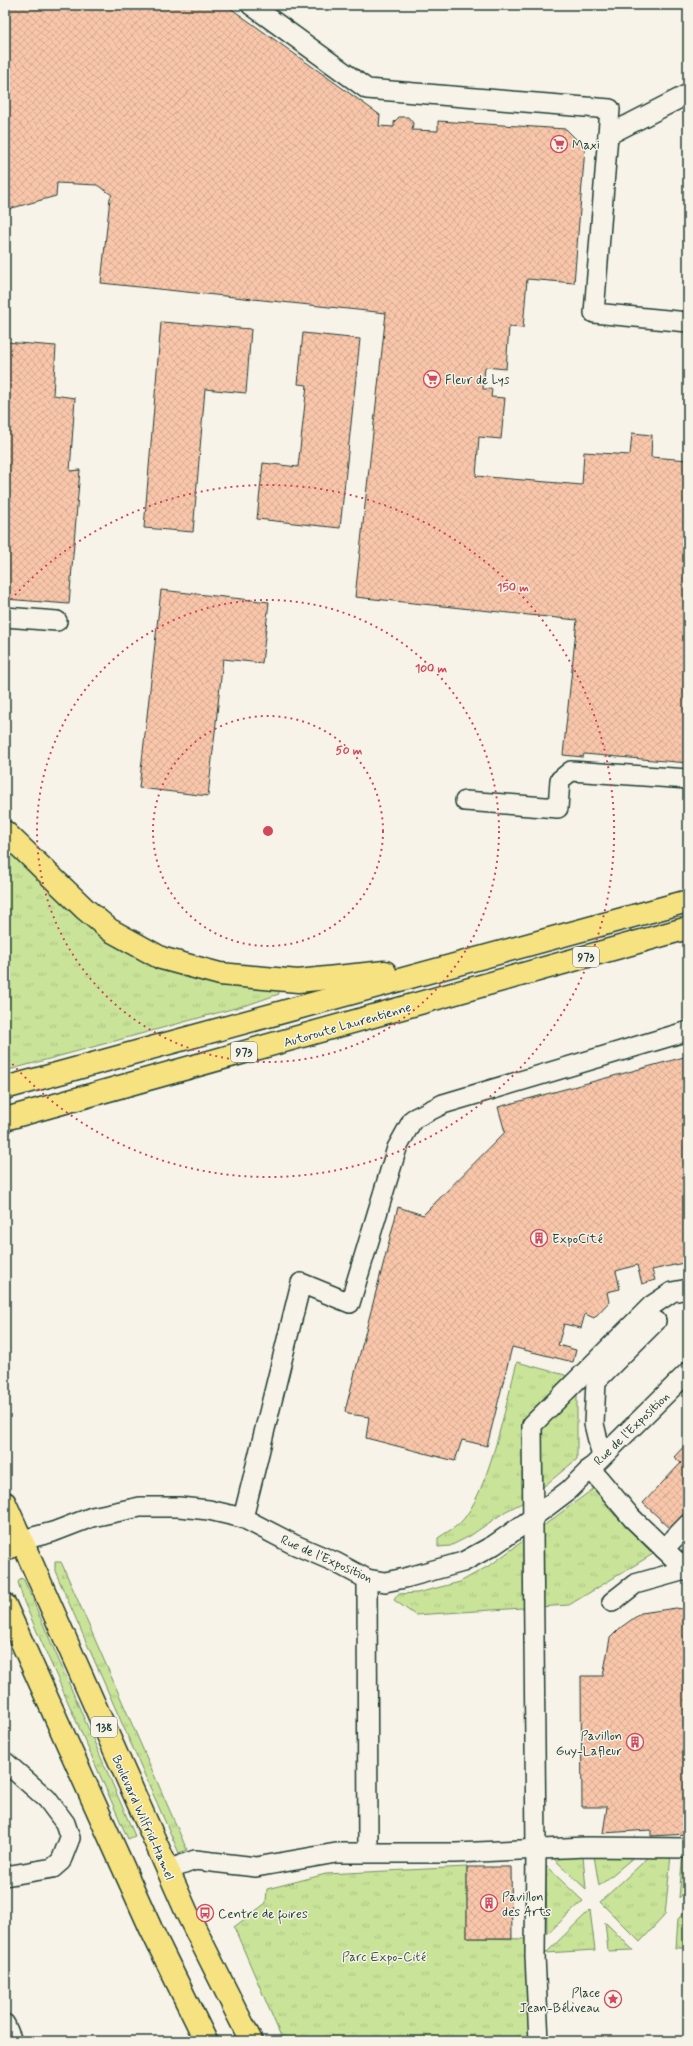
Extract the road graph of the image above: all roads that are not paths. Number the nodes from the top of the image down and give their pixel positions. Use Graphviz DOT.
graph roads {
  1 [pos="251,5"];
  2 [pos="688,94"];
  3 [pos="610,109"];
  4 [pos="650,112"];
  5 [pos="608,135"];
  6 [pos="688,322"];
  7 [pos="5,617"];
  8 [pos="57,621"];
  9 [pos="688,779"];
  10 [pos="465,801"];
  11 [pos="5,832"];
  12 [pos="688,900"];
  13 [pos="688,928"];
  14 [pos="448,965"];
  15 [pos="688,1031"];
  16 [pos="5,1088"];
  17 [pos="5,1119"];
  18 [pos="688,1289"];
  19 [pos="688,1292"];
  20 [pos="688,1372"];
  21 [pos="596,1462"];
  22 [pos="5,1503"];
  23 [pos="243,1518"];
  24 [pos="532,1518"];
  25 [pos="688,1524"];
  26 [pos="14,1545"];
  27 [pos="664,1549"];
  28 [pos="687,1571"];
  29 [pos="367,1579"];
  30 [pos="612,1602"];
  31 [pos="5,1605"];
  32 [pos="5,1762"];
  33 [pos="688,1848"];
  34 [pos="536,1849"];
  35 [pos="368,1852"];
  36 [pos="168,1870"];
  37 [pos="5,1876"];
  38 [pos="5,2024"];
  39 [pos="12,2041"];
  40 [pos="206,2041"];
  41 [pos="251,2041"];
  42 [pos="538,2041"];
  1 -- 3 [label="street"];
  2 -- 4 [label="street"];
  3 -- 4 [label="street"];
  3 -- 5 [label="street"];
  4 -- 5 [label="street"];
  5 -- 6 [label="street"];
  7 -- 8 [label="street"];
  9 -- 10 [label="street"];
  11 -- 14 [label="main road"];
  12 -- 14 [label="main road, 973"];
  13 -- 17 [label="main road, Autoroute Laurentienne / 973"];
  14 -- 16 [label="main road, 973"];
  15 -- 23 [label="street"];
  18 -- 24 [label="street"];
  19 -- 21 [label="street"];
  20 -- 21 [label="street, Rue de l'Exposition"];
  21 -- 24 [label="street, Rue de l'Exposition"];
  21 -- 27 [label="street"];
  22 -- 26 [label="main road, Boulevard Wilfrid-Hamel / 138"];
  23 -- 26 [label="street, Rue de l'Exposition"];
  23 -- 29 [label="street, Rue de l'Exposition"];
  24 -- 29 [label="street, Rue de l'Exposition"];
  24 -- 34 [label="street"];
  25 -- 27 [label="street"];
  26 -- 36 [label="main road, Boulevard Wilfrid-Hamel / 138"];
  27 -- 28 [label="street"];
  28 -- 30 [label="street"];
  29 -- 35 [label="street"];
  31 -- 40 [label="main road"];
  32 -- 37 [label="street"];
  33 -- 34 [label="street"];
  34 -- 35 [label="street"];
  34 -- 42 [label="street"];
  35 -- 36 [label="street"];
  36 -- 41 [label="main road, Boulevard Wilfrid-Hamel / 138"];
  38 -- 39 [label="street"];
}
